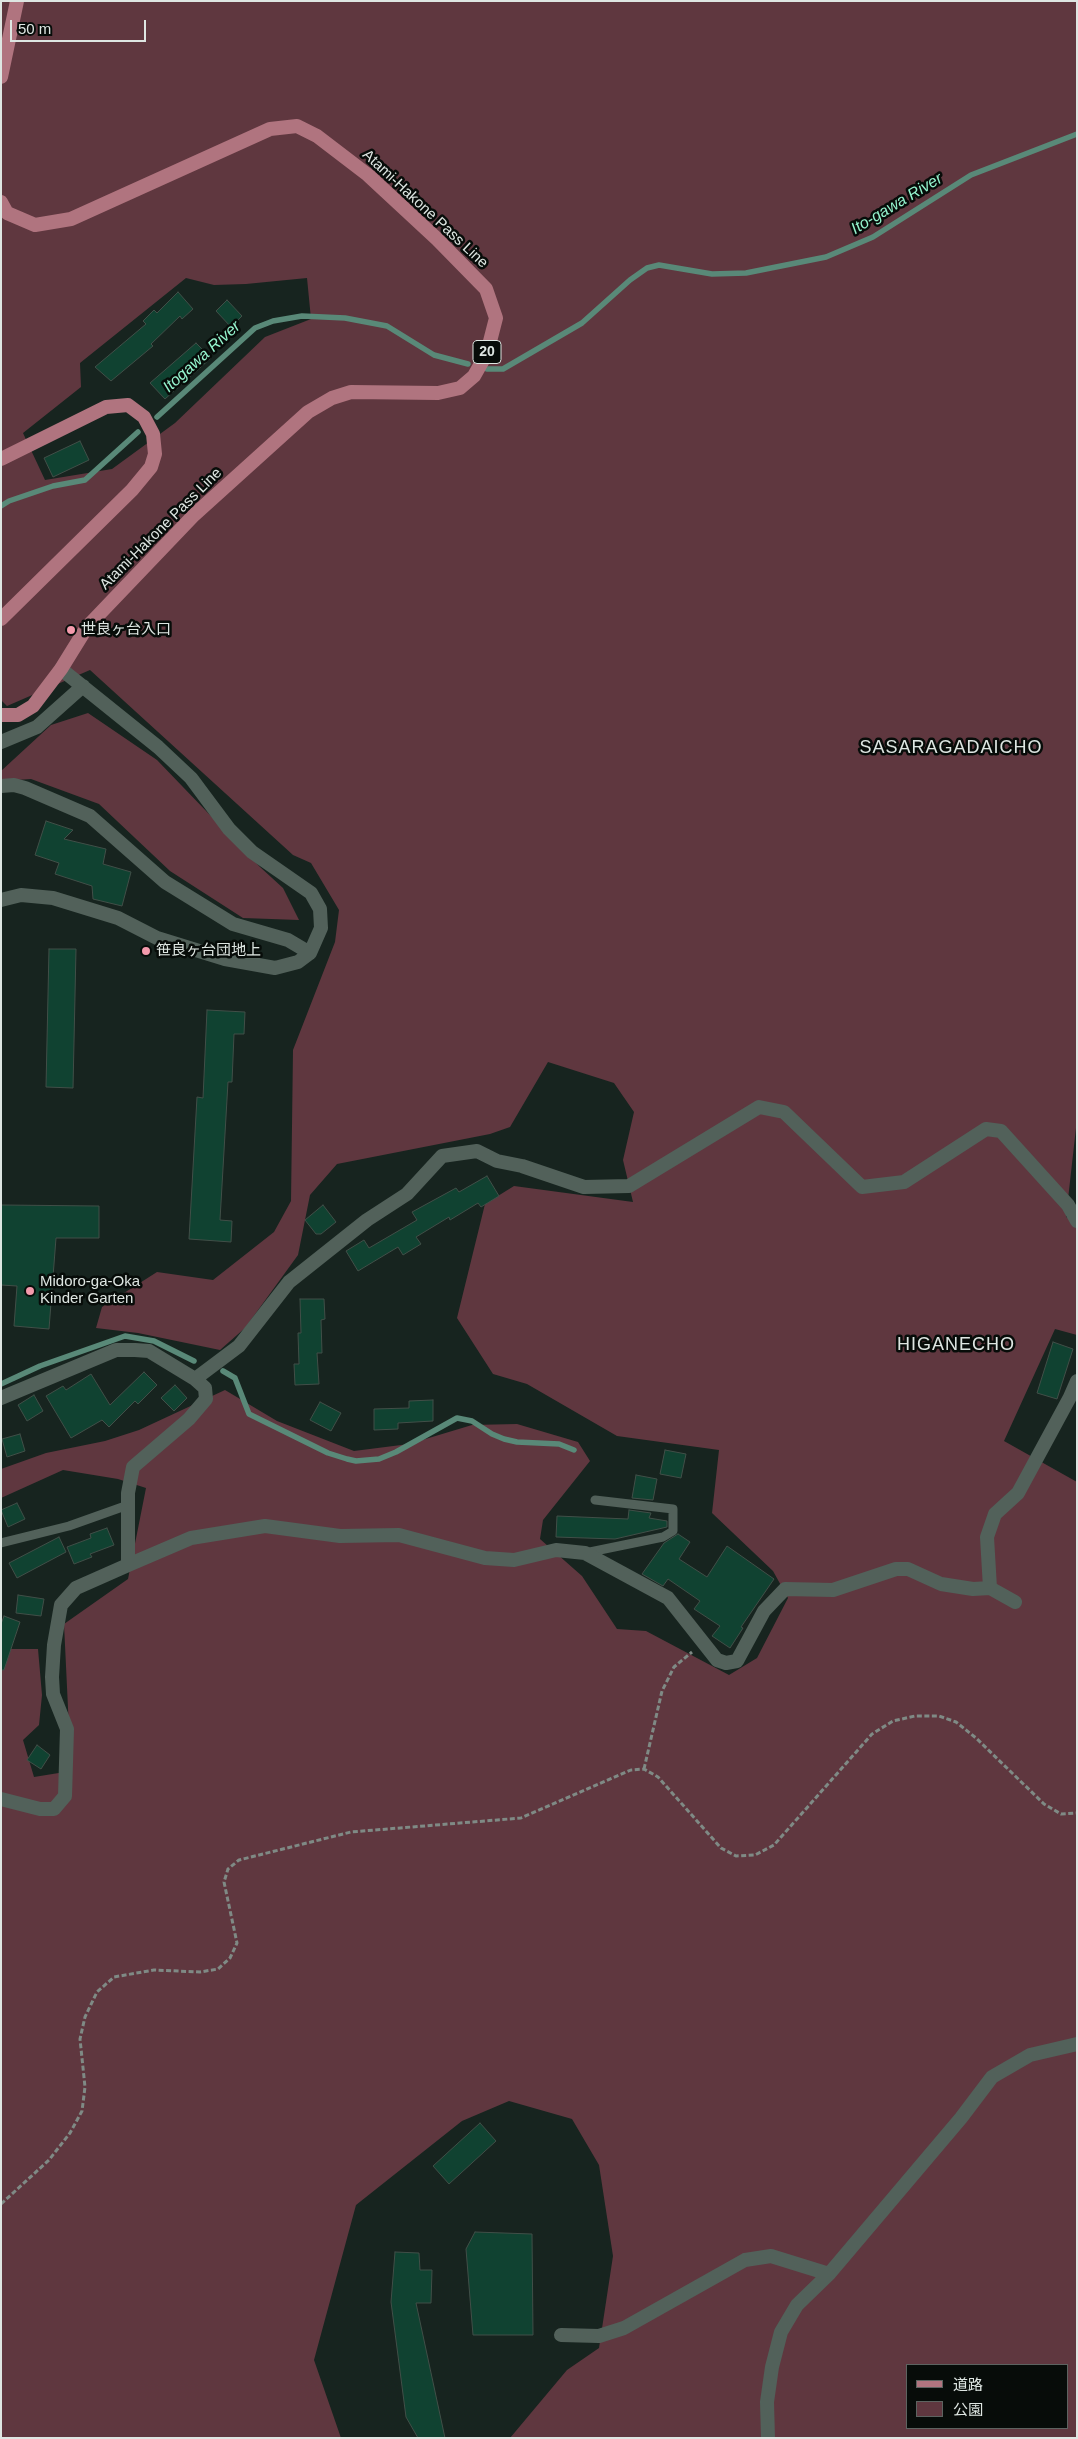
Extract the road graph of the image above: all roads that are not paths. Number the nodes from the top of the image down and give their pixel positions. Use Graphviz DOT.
graph roads {
  1 [pos="18,1"];
  2 [pos="1,77"];
  3 [pos="1,202"];
  4 [pos="1,459"];
  5 [pos="1,619"];
  6 [pos="62,669"];
  7 [pos="82,686"];
  8 [pos="1,715"];
  9 [pos="1,742"];
  10 [pos="1,786"];
  11 [pos="1,900"];
  12 [pos="310,953"];
  13 [pos="1073,1207"];
  14 [pos="1077,1221"];
  15 [pos="196,1379"];
  16 [pos="1077,1381"];
  17 [pos="1,1398"];
  18 [pos="1070,1408"];
  19 [pos="595,1500"];
  20 [pos="128,1505"];
  21 [pos="1,1543"];
  22 [pos="585,1553"];
  23 [pos="128,1565"];
  24 [pos="990,1588"];
  25 [pos="1015,1602"];
  26 [pos="1,1799"];
  27 [pos="1077,2044"];
  28 [pos="829,2274"];
  29 [pos="561,2335"];
  30 [pos="768,2438"];
  1 -- 2 [label="main road"];
  3 -- 6 [label="main road, Atami-Hakone Pass Line / 20"];
  4 -- 5 [label="main road"];
  6 -- 7 [label="street"];
  6 -- 8 [label="main road, Atami-Hakone Pass Line / 20"];
  7 -- 9 [label="street"];
  7 -- 12 [label="street"];
  10 -- 12 [label="street"];
  11 -- 12 [label="street"];
  13 -- 14 [label="street"];
  13 -- 15 [label="street"];
  15 -- 17 [label="street"];
  15 -- 20 [label="street"];
  16 -- 18 [label="street"];
  18 -- 24 [label="street"];
  19 -- 22 [label="lane"];
  20 -- 21 [label="lane"];
  20 -- 23 [label="street"];
  22 -- 23 [label="street"];
  22 -- 24 [label="street"];
  23 -- 26 [label="street"];
  24 -- 25 [label="street"];
  27 -- 28 [label="street"];
  28 -- 29 [label="street"];
  28 -- 30 [label="street"];
}
